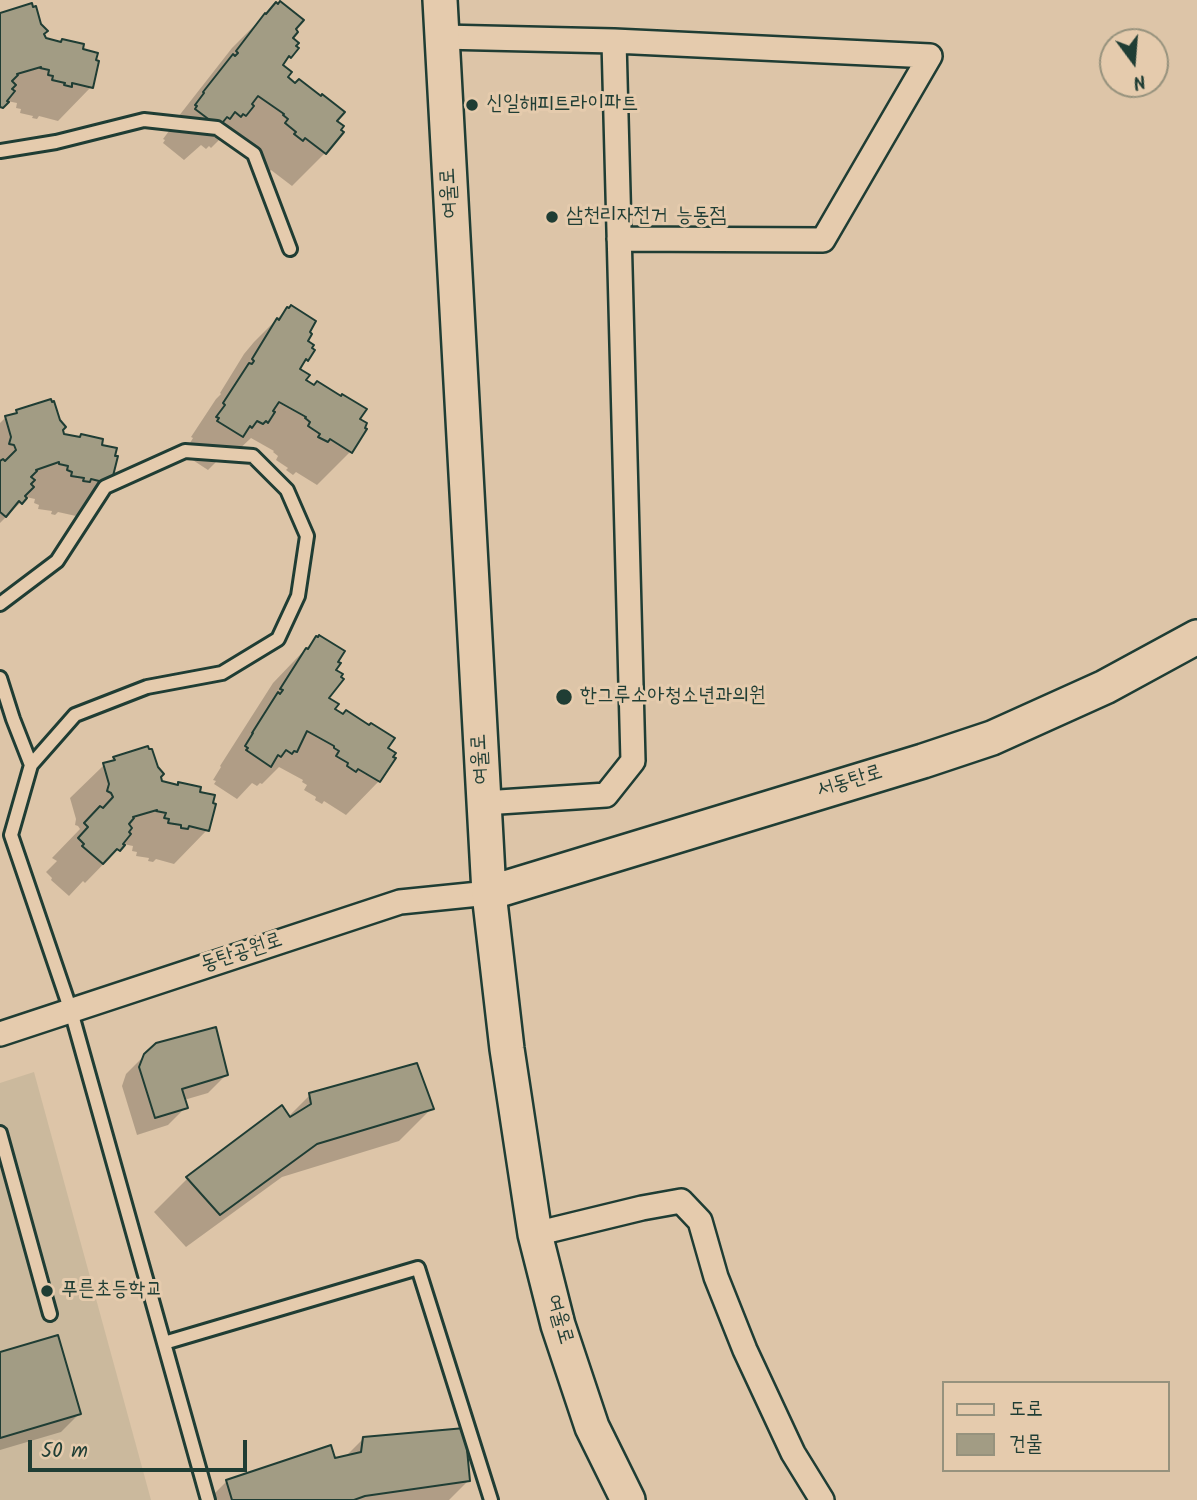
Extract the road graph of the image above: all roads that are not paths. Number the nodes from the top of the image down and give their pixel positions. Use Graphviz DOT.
graph roads {
  1 [pos="440,0"];
  2 [pos="442,37"];
  3 [pos="614,41"];
  4 [pos="0,150"];
  5 [pos="619,239"];
  6 [pos="290,249"];
  7 [pos="0,604"];
  8 [pos="1197,636"];
  9 [pos="0,678"];
  10 [pos="31,765"];
  11 [pos="484,803"];
  12 [pos="489,893"];
  13 [pos="71,1010"];
  14 [pos="0,1034"];
  15 [pos="0,1133"];
  16 [pos="535,1234"];
  17 [pos="50,1314"];
  18 [pos="164,1343"];
  19 [pos="208,1500"];
  20 [pos="491,1500"];
  21 [pos="628,1500"];
  22 [pos="822,1500"];
  1 -- 2 [label="street, 여울로"];
  2 -- 3 [label="street"];
  2 -- 11 [label="street, 여울로"];
  3 -- 5 [label="street"];
  3 -- 5 [label="street"];
  4 -- 6 [label="lane"];
  5 -- 11 [label="street"];
  7 -- 10 [label="lane"];
  8 -- 12 [label="street, 서동탄로"];
  9 -- 10 [label="lane"];
  10 -- 13 [label="lane"];
  11 -- 12 [label="street, 여울로"];
  12 -- 13 [label="street, 동탄공원로"];
  12 -- 16 [label="street, 여울로"];
  13 -- 14 [label="street, 동탄공원로"];
  13 -- 18 [label="lane"];
  15 -- 17 [label="lane"];
  16 -- 21 [label="street, 여울로"];
  16 -- 22 [label="street"];
  18 -- 19 [label="lane"];
  18 -- 20 [label="lane"];
}
